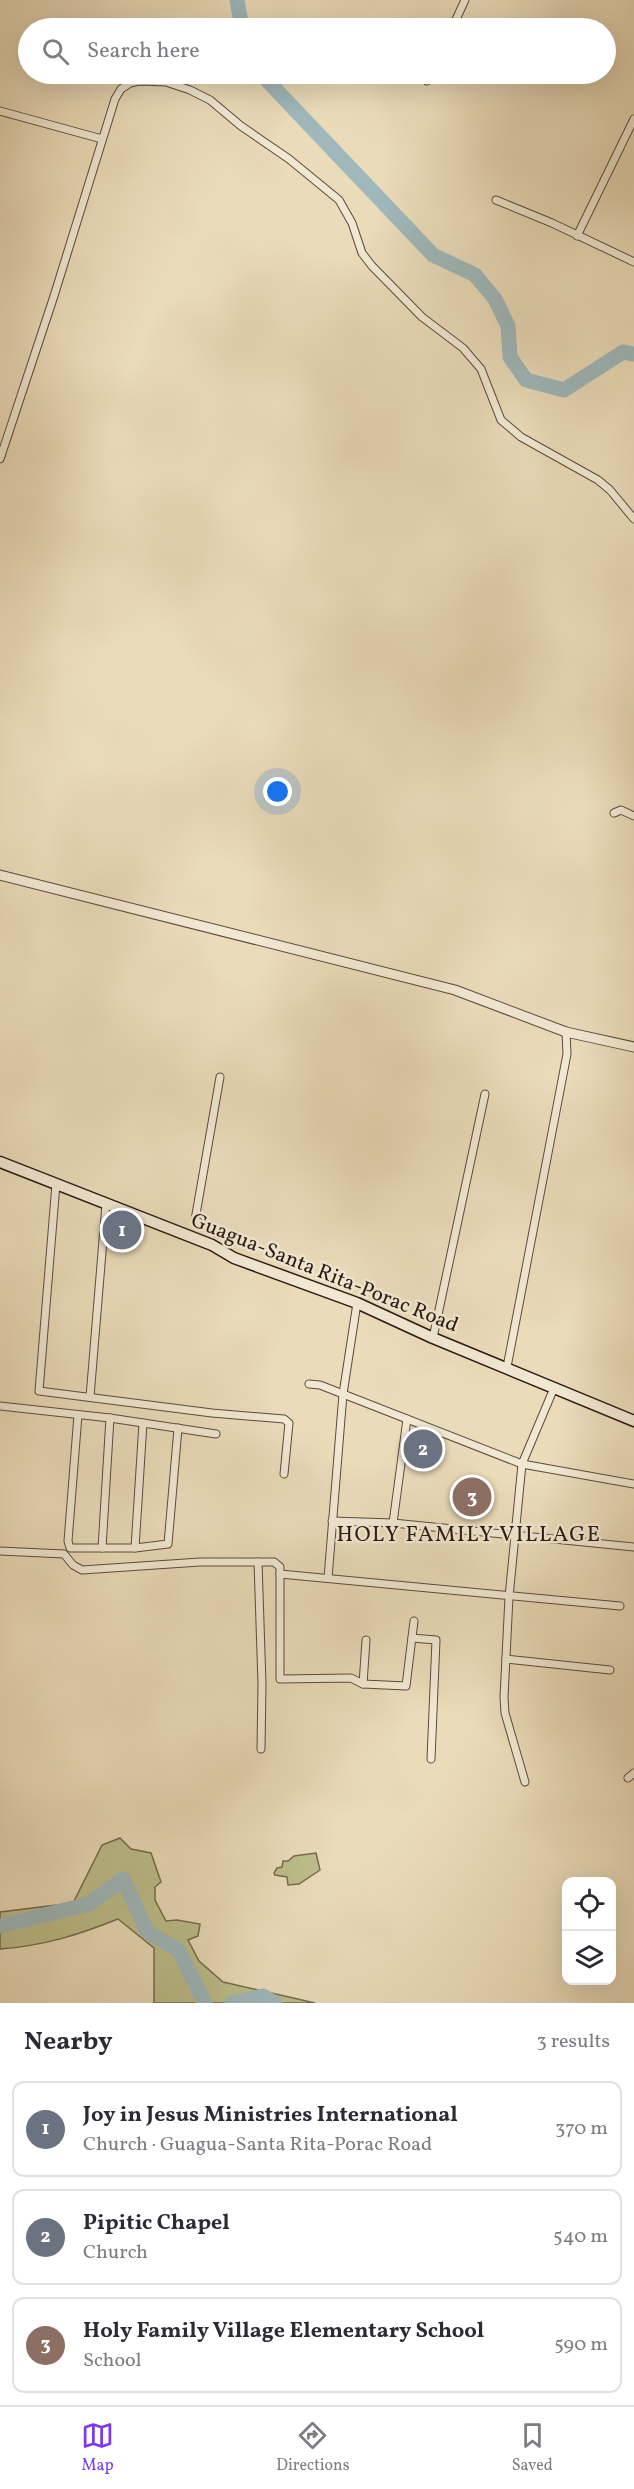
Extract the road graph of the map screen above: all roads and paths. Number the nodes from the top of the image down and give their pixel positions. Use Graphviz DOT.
graph roads {
  1 [pos="465,0"];
  2 [pos="457,18"];
  3 [pos="128,84"];
  4 [pos="172,84"];
  5 [pos="0,111"];
  6 [pos="634,119"];
  7 [pos="102,139"];
  8 [pos="496,200"];
  9 [pos="577,236"];
  10 [pos="634,262"];
  11 [pos="0,459"];
  12 [pos="634,519"];
  13 [pos="614,813"];
  14 [pos="634,816"];
  15 [pos="0,875"];
  16 [pos="566,1032"];
  17 [pos="634,1047"];
  18 [pos="220,1077"];
  19 [pos="485,1094"];
  20 [pos="0,1162"];
  21 [pos="56,1184"];
  22 [pos="106,1204"];
  23 [pos="218,1234"];
  24 [pos="357,1303"];
  25 [pos="433,1338"];
  26 [pos="507,1367"];
  27 [pos="309,1384"];
  28 [pos="554,1388"];
  29 [pos="343,1394"];
  30 [pos="90,1397"];
  31 [pos="0,1406"];
  32 [pos="78,1415"];
  33 [pos="110,1418"];
  34 [pos="407,1419"];
  35 [pos="634,1421"];
  36 [pos="143,1423"];
  37 [pos="178,1428"];
  38 [pos="216,1434"];
  39 [pos="522,1464"];
  40 [pos="284,1474"];
  41 [pos="634,1484"];
  42 [pos="332,1521"];
  43 [pos="393,1523"];
  44 [pos="515,1535"];
  45 [pos="634,1547"];
  46 [pos="102,1548"];
  47 [pos="135,1548"];
  48 [pos="0,1551"];
  49 [pos="258,1562"];
  50 [pos="280,1574"];
  51 [pos="328,1578"];
  52 [pos="509,1596"];
  53 [pos="620,1606"];
  54 [pos="414,1621"];
  55 [pos="412,1638"];
  56 [pos="366,1640"];
  57 [pos="506,1659"];
  58 [pos="610,1670"];
  59 [pos="363,1684"];
  60 [pos="261,1749"];
  61 [pos="431,1759"];
  62 [pos="525,1782"];
  1 -- 2 [label="street"];
  3 -- 7 [label="street"];
  4 -- 12 [label="street"];
  5 -- 7 [label="street"];
  6 -- 9 [label="street"];
  7 -- 11 [label="street"];
  8 -- 9 [label="street"];
  9 -- 10 [label="street"];
  13 -- 14 [label="street"];
  15 -- 16 [label="street"];
  16 -- 17 [label="street"];
  16 -- 26 [label="street"];
  18 -- 23 [label="street"];
  19 -- 25 [label="street"];
  20 -- 21 [label="main road, Guagua-Santa Rita-Porac Road"];
  21 -- 22 [label="main road, Guagua-Santa Rita-Porac Road"];
  21 -- 30 [label="street"];
  22 -- 24 [label="main road, Guagua-Santa Rita-Porac Road"];
  22 -- 30 [label="street"];
  24 -- 25 [label="main road, Guagua-Santa Rita-Porac Road"];
  24 -- 29 [label="street"];
  25 -- 26 [label="main road, Guagua-Santa Rita-Porac Road"];
  26 -- 28 [label="main road, Guagua-Santa Rita-Porac Road"];
  27 -- 29 [label="street"];
  28 -- 35 [label="main road, Guagua-Santa Rita-Porac Road"];
  28 -- 39 [label="street"];
  29 -- 34 [label="street"];
  29 -- 42 [label="street"];
  30 -- 40 [label="street"];
  31 -- 32 [label="street"];
  32 -- 33 [label="street"];
  32 -- 46 [label="street"];
  33 -- 36 [label="street"];
  33 -- 46 [label="street"];
  34 -- 39 [label="street"];
  34 -- 43 [label="street"];
  36 -- 37 [label="street"];
  36 -- 47 [label="street"];
  37 -- 38 [label="street"];
  37 -- 47 [label="street"];
  39 -- 41 [label="street"];
  39 -- 44 [label="street"];
  42 -- 43 [label="street"];
  42 -- 51 [label="street"];
  43 -- 44 [label="street"];
  44 -- 45 [label="street"];
  44 -- 52 [label="street"];
  46 -- 47 [label="street"];
  48 -- 49 [label="street"];
  49 -- 50 [label="street"];
  49 -- 60 [label="street"];
  50 -- 51 [label="street"];
  50 -- 59 [label="street"];
  51 -- 52 [label="street"];
  52 -- 53 [label="street"];
  52 -- 57 [label="street"];
  54 -- 55 [label="street"];
  55 -- 59 [label="street"];
  55 -- 61 [label="street"];
  56 -- 59 [label="street"];
  57 -- 58 [label="street"];
  57 -- 62 [label="street"];
}
